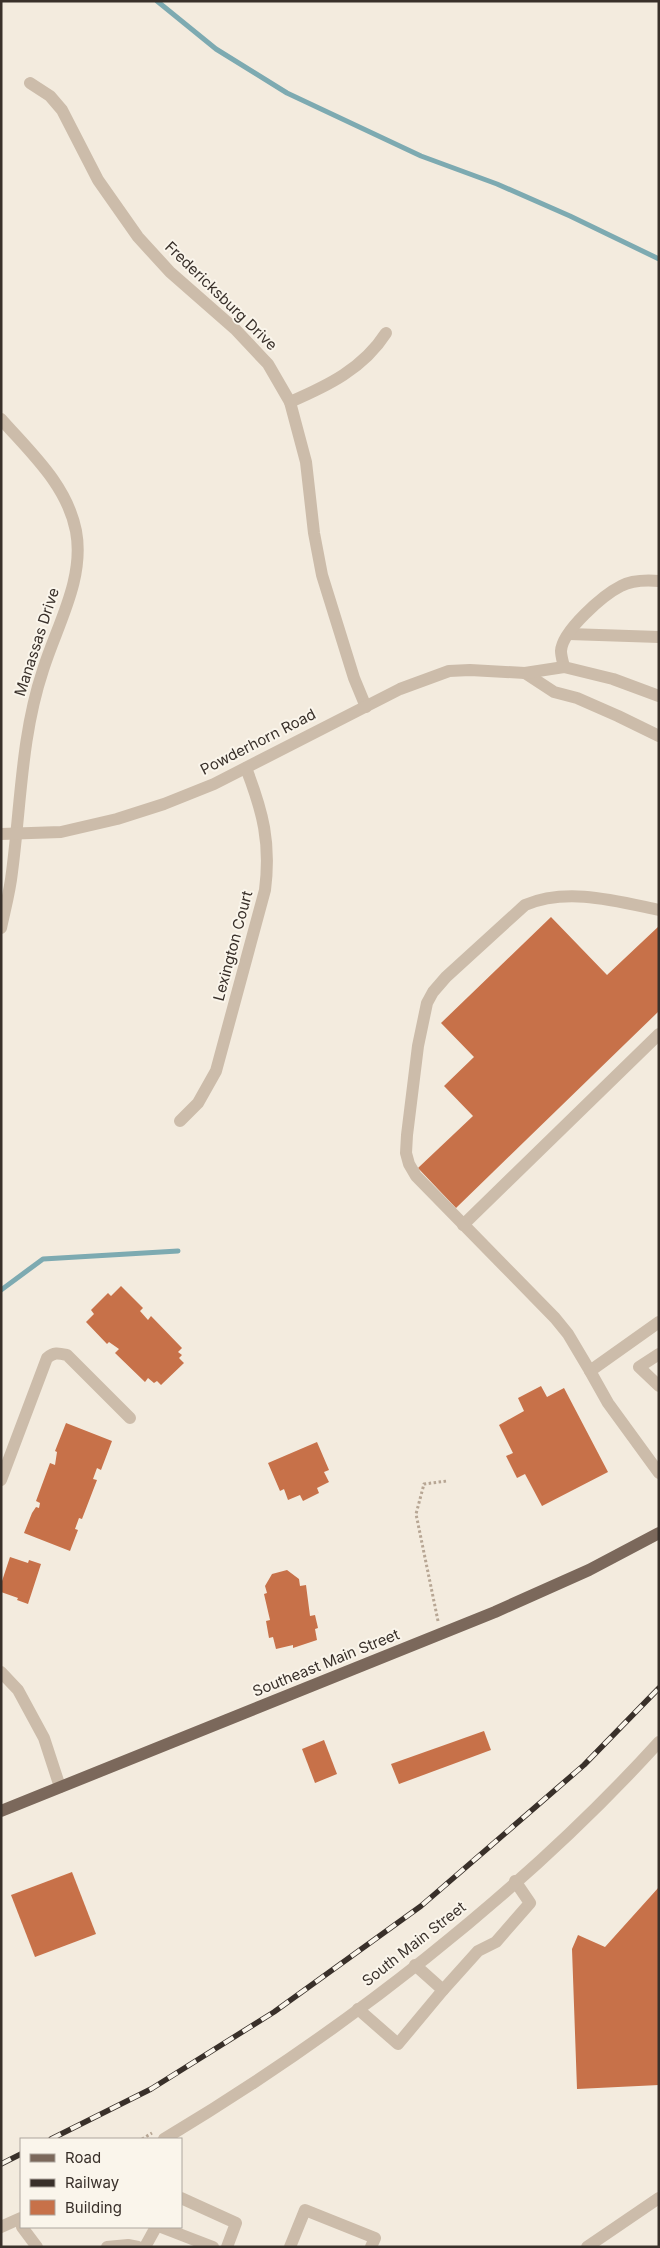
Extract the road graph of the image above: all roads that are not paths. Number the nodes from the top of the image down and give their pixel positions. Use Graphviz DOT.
graph roads {
  1 [pos="30,84"];
  2 [pos="386,333"];
  3 [pos="290,402"];
  4 [pos="1,420"];
  5 [pos="659,581"];
  6 [pos="568,634"];
  7 [pos="659,637"];
  8 [pos="564,667"];
  9 [pos="525,673"];
  10 [pos="659,696"];
  11 [pos="366,706"];
  12 [pos="659,736"];
  13 [pos="246,768"];
  14 [pos="16,833"];
  15 [pos="1,834"];
  16 [pos="659,910"];
  17 [pos="1,928"];
  18 [pos="659,1034"];
  19 [pos="180,1121"];
  20 [pos="463,1225"];
  21 [pos="659,1322"];
  22 [pos="659,1354"];
  23 [pos="590,1371"];
  24 [pos="659,1386"];
  25 [pos="130,1418"];
  26 [pos="659,1473"];
  27 [pos="1,1480"];
  28 [pos="659,1534"];
  29 [pos="1,1672"];
  30 [pos="659,1742"];
  31 [pos="60,1787"];
  32 [pos="1,1811"];
  33 [pos="515,1881"];
  34 [pos="415,1965"];
  35 [pos="443,1990"];
  36 [pos="358,2009"];
  37 [pos="161,2134"];
  38 [pos="182,2198"];
  39 [pos="659,2198"];
  40 [pos="20,2223"];
  41 [pos="1,2227"];
  42 [pos="24,2228"];
  43 [pos="155,2228"];
  44 [pos="164,2228"];
  45 [pos="37,2247"];
  46 [pos="107,2247"];
  47 [pos="138,2247"];
  48 [pos="145,2247"];
  49 [pos="213,2247"];
  50 [pos="227,2247"];
  51 [pos="290,2247"];
  52 [pos="371,2247"];
  53 [pos="587,2247"];
  1 -- 3 [label="street, Fredericksburg Drive"];
  2 -- 3 [label="street"];
  3 -- 11 [label="street, Fredericksburg Drive"];
  4 -- 14 [label="street, Manassas Drive"];
  5 -- 6 [label="street"];
  6 -- 7 [label="street"];
  6 -- 8 [label="street"];
  8 -- 9 [label="street, Powderhorn Road"];
  8 -- 10 [label="street, Powderhorn Road"];
  9 -- 11 [label="street, Powderhorn Road"];
  9 -- 12 [label="street"];
  11 -- 13 [label="street, Powderhorn Road"];
  13 -- 14 [label="street, Powderhorn Road"];
  13 -- 19 [label="street, Lexington Court"];
  14 -- 15 [label="street, Powderhorn Road"];
  14 -- 17 [label="street, Manassas Drive"];
  16 -- 20 [label="street"];
  18 -- 20 [label="street"];
  20 -- 23 [label="street"];
  21 -- 23 [label="street"];
  22 -- 24 [label="street"];
  23 -- 26 [label="street"];
  25 -- 27 [label="street"];
  28 -- 31 [label="main road, Southeast Main Street"];
  29 -- 31 [label="street"];
  30 -- 33 [label="street, South Main Street"];
  31 -- 32 [label="main road, Southeast Main Street"];
  33 -- 34 [label="street, South Main Street"];
  33 -- 35 [label="street"];
  34 -- 35 [label="street"];
  34 -- 36 [label="street, South Main Street"];
  35 -- 36 [label="street"];
  36 -- 37 [label="street, South Main Street"];
  38 -- 50 [label="street"];
  39 -- 53 [label="street"];
  40 -- 41 [label="street"];
  42 -- 45 [label="street"];
  43 -- 48 [label="street"];
  44 -- 49 [label="street"];
  46 -- 47 [label="street"];
  51 -- 52 [label="street"];
}
